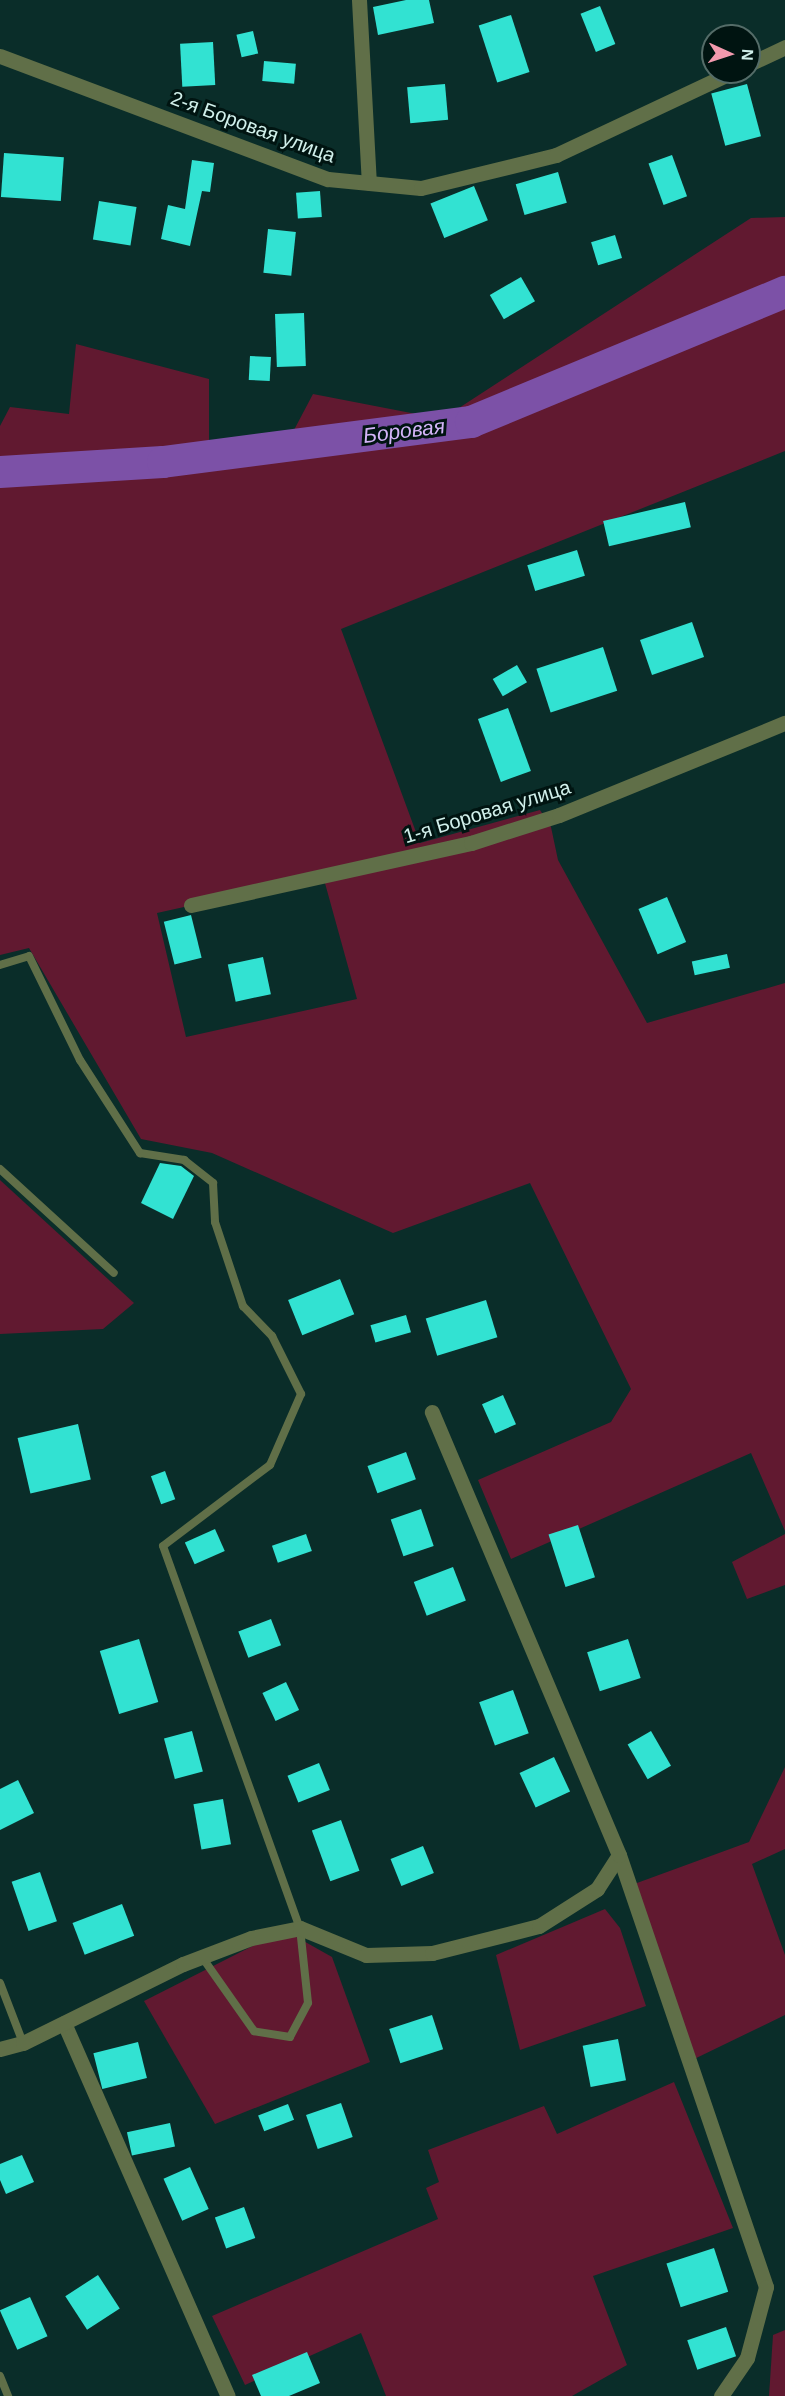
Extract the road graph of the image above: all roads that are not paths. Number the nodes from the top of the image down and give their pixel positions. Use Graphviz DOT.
graph roads {
  1 [pos="359,0"];
  2 [pos="785,47"];
  3 [pos="0,56"];
  4 [pos="761,58"];
  5 [pos="707,84"];
  6 [pos="369,183"];
  7 [pos="785,723"];
  8 [pos="191,905"];
  9 [pos="0,965"];
  10 [pos="0,1168"];
  11 [pos="114,1273"];
  12 [pos="432,1413"];
  13 [pos="618,1855"];
  14 [pos="300,1928"];
  15 [pos="202,1957"];
  16 [pos="0,1983"];
  17 [pos="64,2023"];
  18 [pos="23,2043"];
  19 [pos="0,2049"];
  20 [pos="0,2376"];
  21 [pos="8,2396"];
  22 [pos="228,2396"];
  23 [pos="721,2396"];
  1 -- 6 [label="street"];
  2 -- 4 [label="street"];
  3 -- 6 [label="street, 2-я Боровая улица"];
  5 -- 6 [label="street, 2-я Боровая улица"];
  7 -- 8 [label="street, 1-я Боровая улица"];
  9 -- 14 [label="lane"];
  10 -- 11 [label="lane"];
  12 -- 13 [label="street"];
  13 -- 14 [label="street"];
  13 -- 23 [label="street"];
  14 -- 15 [label="street"];
  14 -- 15 [label="lane"];
  15 -- 17 [label="street"];
  16 -- 18 [label="lane"];
  17 -- 18 [label="street"];
  17 -- 22 [label="street"];
  18 -- 19 [label="street"];
  20 -- 21 [label="lane"];
}
